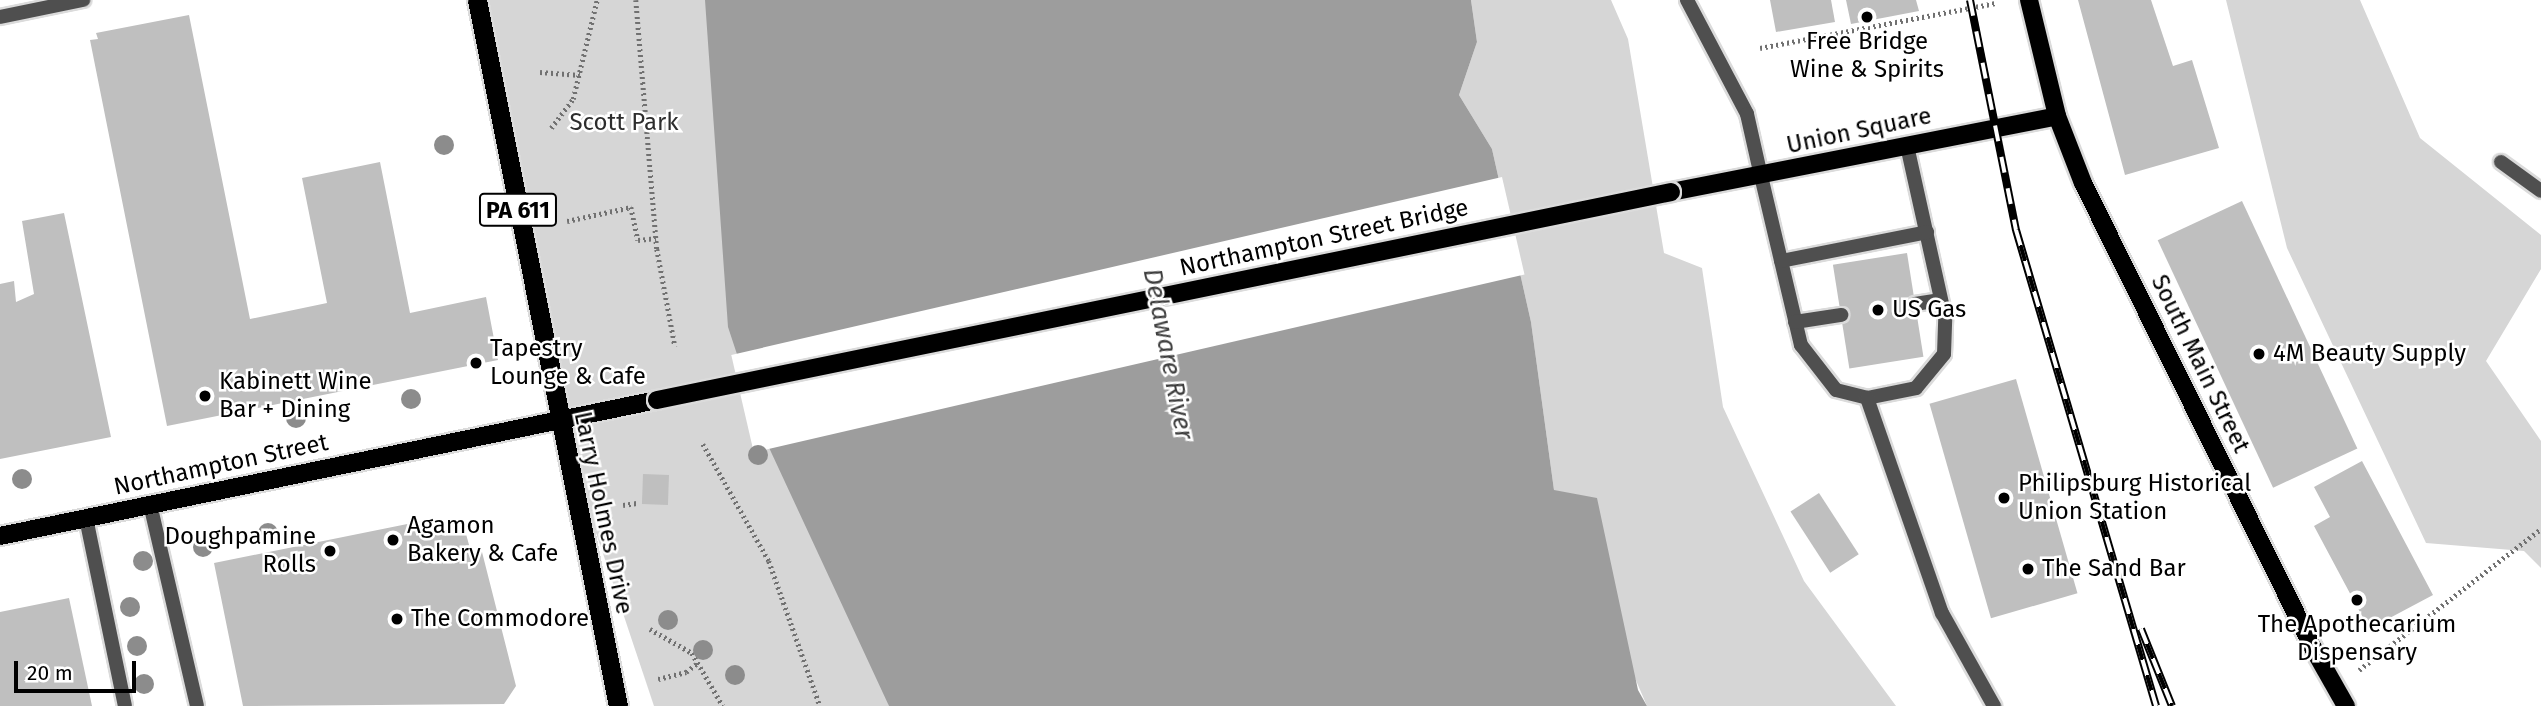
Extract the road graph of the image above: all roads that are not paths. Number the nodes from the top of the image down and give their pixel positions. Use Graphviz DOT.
graph roads {
  1 [pos="83,0"];
  2 [pos="477,0"];
  3 [pos="1687,0"];
  4 [pos="2029,0"];
  5 [pos="0,17"];
  6 [pos="2057,116"];
  7 [pos="1907,146"];
  8 [pos="2501,162"];
  9 [pos="1761,176"];
  10 [pos="2541,191"];
  11 [pos="1671,192"];
  12 [pos="1927,232"];
  13 [pos="1781,261"];
  14 [pos="1941,300"];
  15 [pos="1915,304"];
  16 [pos="1841,315"];
  17 [pos="1795,322"];
  18 [pos="1867,398"];
  19 [pos="657,400"];
  20 [pos="558,419"];
  21 [pos="150,504"];
  22 [pos="86,518"];
  23 [pos="0,536"];
  24 [pos="124,706"];
  25 [pos="197,706"];
  26 [pos="618,706"];
  27 [pos="1994,706"];
  28 [pos="2346,706"];
  1 -- 5 [label="street"];
  2 -- 20 [label="highway, Larry Holmes Drive / PA 611"];
  3 -- 9 [label="street"];
  4 -- 6 [label="main road, South Main Street"];
  6 -- 7 [label="main road, Union Square"];
  6 -- 28 [label="main road, South Main Street"];
  7 -- 9 [label="main road, Union Square"];
  7 -- 12 [label="street"];
  8 -- 10 [label="street"];
  9 -- 11 [label="main road, Union Square"];
  9 -- 13 [label="street"];
  11 -- 19 [label="main road, Northampton Street Bridge, bridge"];
  12 -- 13 [label="street"];
  12 -- 14 [label="street"];
  13 -- 17 [label="street"];
  14 -- 15 [label="street"];
  14 -- 18 [label="street"];
  16 -- 17 [label="street"];
  17 -- 18 [label="street"];
  18 -- 27 [label="street"];
  19 -- 20 [label="main road, Northampton Street"];
  20 -- 21 [label="main road, Northampton Street"];
  20 -- 26 [label="highway, Larry Holmes Drive / PA 611"];
  21 -- 22 [label="main road, Northampton Street"];
  21 -- 25 [label="street"];
  22 -- 23 [label="main road, Northampton Street"];
  22 -- 24 [label="street"];
}
